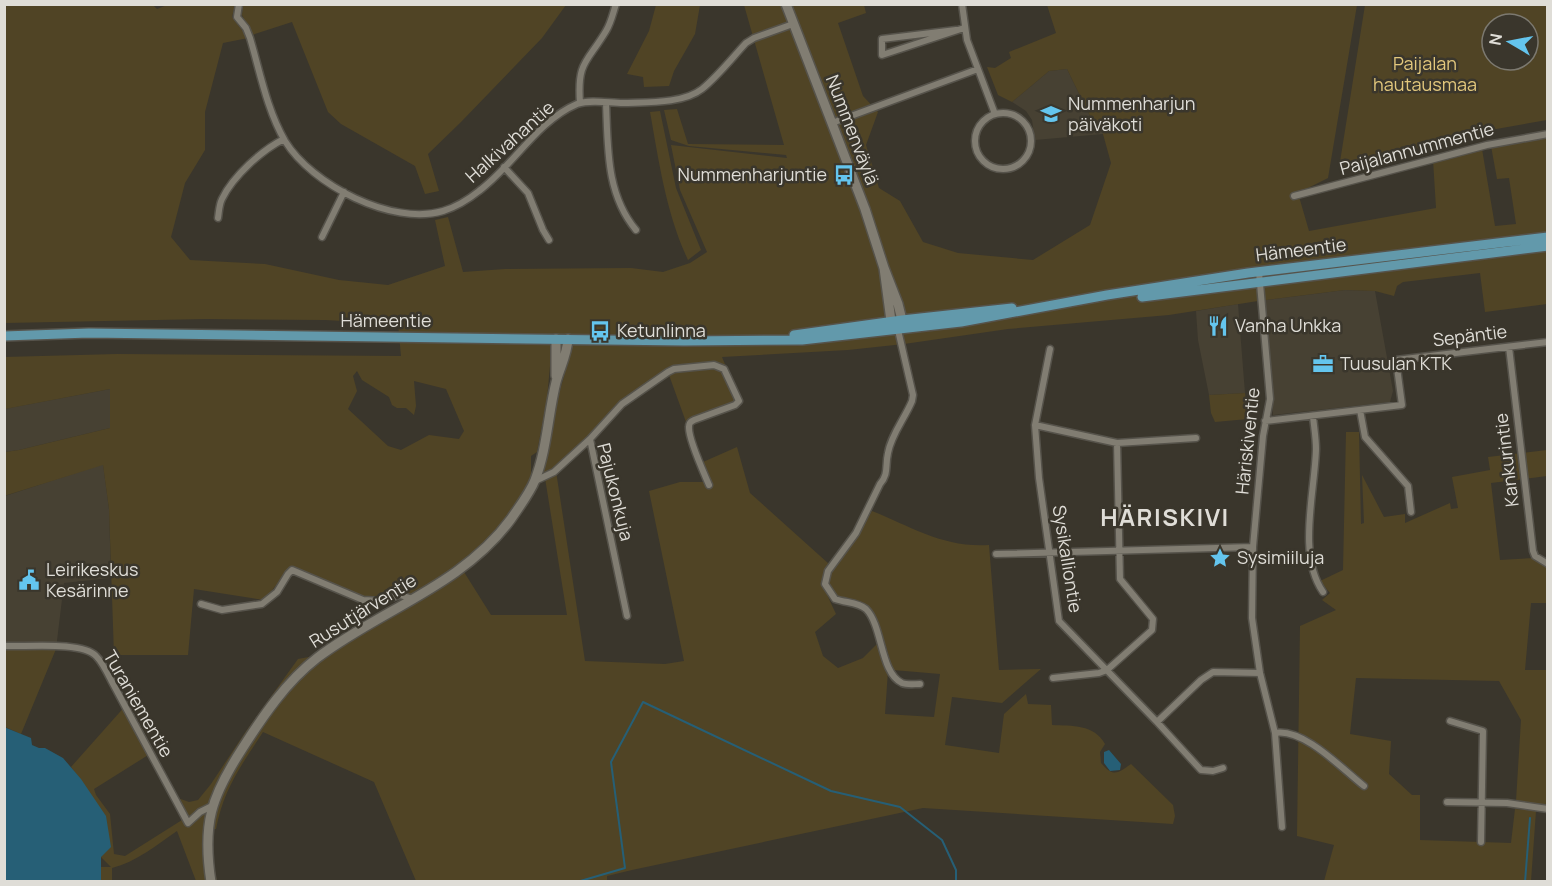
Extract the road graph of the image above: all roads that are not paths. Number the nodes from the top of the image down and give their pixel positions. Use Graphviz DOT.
graph roads {
  1 [pos="239,4"];
  2 [pos="616,4"];
  3 [pos="786,4"];
  4 [pos="962,4"];
  5 [pos="793,24"];
  6 [pos="964,28"];
  7 [pos="956,30"];
  8 [pos="978,69"];
  9 [pos="580,103"];
  10 [pos="606,103"];
  11 [pos="995,114"];
  12 [pos="832,123"];
  13 [pos="1548,134"];
  14 [pos="284,139"];
  15 [pos="504,167"];
  16 [pos="344,192"];
  17 [pos="1294,196"];
  18 [pos="218,218"];
  19 [pos="636,230"];
  20 [pos="322,237"];
  21 [pos="1548,237"];
  22 [pos="549,240"];
  23 [pos="1548,246"];
  24 [pos="884,268"];
  25 [pos="1259,277"];
  26 [pos="1050,306"];
  27 [pos="902,320"];
  28 [pos="891,321"];
  29 [pos="898,330"];
  30 [pos="4,336"];
  31 [pos="556,339"];
  32 [pos="568,339"];
  33 [pos="768,340"];
  34 [pos="1548,342"];
  35 [pos="1509,347"];
  36 [pos="1050,349"];
  37 [pos="556,381"];
  38 [pos="1360,411"];
  39 [pos="1313,416"];
  40 [pos="1265,421"];
  41 [pos="1035,425"];
  42 [pos="1197,438"];
  43 [pos="590,439"];
  44 [pos="1117,443"];
  45 [pos="535,481"];
  46 [pos="709,485"];
  47 [pos="1411,512"];
  48 [pos="1253,547"];
  49 [pos="1120,551"];
  50 [pos="1049,552"];
  51 [pos="996,554"];
  52 [pos="1548,564"];
  53 [pos="1323,592"];
  54 [pos="413,599"];
  55 [pos="201,604"];
  56 [pos="627,616"];
  57 [pos="4,646"];
  58 [pos="1107,670"];
  59 [pos="1260,673"];
  60 [pos="1053,678"];
  61 [pos="920,684"];
  62 [pos="1450,721"];
  63 [pos="1156,722"];
  64 [pos="1275,733"];
  65 [pos="1223,768"];
  66 [pos="1364,786"];
  67 [pos="1447,802"];
  68 [pos="1482,803"];
  69 [pos="212,806"];
  70 [pos="1548,809"];
  71 [pos="1282,827"];
  72 [pos="1481,842"];
  73 [pos="212,882"];
  1 -- 14 [label="street, Halkivahantie"];
  2 -- 9 [label="street"];
  3 -- 5 [label="main road, Nummenväylä"];
  4 -- 6 [label="street"];
  5 -- 10 [label="street, Halkivahantie"];
  5 -- 12 [label="main road, Nummenväylä"];
  6 -- 7 [label="street"];
  6 -- 8 [label="street"];
  7 -- 7 [label="street"];
  8 -- 11 [label="street"];
  8 -- 12 [label="street"];
  9 -- 10 [label="street, Halkivahantie"];
  9 -- 15 [label="street, Halkivahantie"];
  10 -- 19 [label="street"];
  11 -- 11 [label="street"];
  12 -- 24 [label="main road, Nummenväylä"];
  13 -- 17 [label="street, Paijalannummentie"];
  14 -- 16 [label="street, Halkivahantie"];
  14 -- 18 [label="street"];
  15 -- 16 [label="street, Halkivahantie"];
  15 -- 22 [label="street"];
  16 -- 20 [label="street"];
  21 -- 25 [label="main road, Hämeentie"];
  23 -- 25 [label="main road, Hämeentie"];
  24 -- 27 [label="main road, Nummenväylä"];
  24 -- 28 [label="main road, Nummenväylä"];
  25 -- 26 [label="main road, Hämeentie"];
  25 -- 40 [label="street, Häriskiventie"];
  26 -- 27 [label="main road, Hämeentie"];
  26 -- 29 [label="main road, Hämeentie"];
  27 -- 28 [label="main road, Hämeentie"];
  27 -- 29 [label="main road"];
  28 -- 29 [label="main road"];
  28 -- 33 [label="main road, Hämeentie"];
  29 -- 33 [label="main road, Hämeentie"];
  29 -- 61 [label="street"];
  30 -- 31 [label="main road, Hämeentie"];
  31 -- 32 [label="main road, Hämeentie"];
  31 -- 37 [label="main road, Rusutjärventie"];
  32 -- 33 [label="main road, Hämeentie"];
  32 -- 37 [label="main road, Rusutjärventie"];
  34 -- 35 [label="street, Sepäntie"];
  35 -- 38 [label="street, Sepäntie"];
  35 -- 52 [label="street, Kankurintie"];
  36 -- 41 [label="street, Sysikalliontie"];
  37 -- 45 [label="main road, Rusutjärventie"];
  38 -- 39 [label="street"];
  38 -- 47 [label="street"];
  39 -- 40 [label="street"];
  39 -- 53 [label="street"];
  40 -- 48 [label="street, Häriskiventie"];
  41 -- 44 [label="street"];
  41 -- 50 [label="street, Sysikalliontie"];
  42 -- 44 [label="street"];
  43 -- 45 [label="street, Pajukonkuja"];
  43 -- 46 [label="street"];
  43 -- 56 [label="street, Pajukonkuja"];
  44 -- 49 [label="street"];
  45 -- 54 [label="main road, Rusutjärventie"];
  48 -- 49 [label="street"];
  48 -- 59 [label="street, Häriskiventie"];
  49 -- 50 [label="street"];
  49 -- 58 [label="street"];
  50 -- 51 [label="street"];
  50 -- 58 [label="street, Sysikalliontie"];
  54 -- 55 [label="street"];
  54 -- 69 [label="main road, Rusutjärventie"];
  57 -- 69 [label="street, Turaniementie"];
  58 -- 60 [label="street"];
  58 -- 63 [label="street, Sysikalliontie"];
  59 -- 63 [label="street"];
  59 -- 64 [label="street, Häriskiventie"];
  62 -- 68 [label="street"];
  63 -- 65 [label="street, Sysikalliontie"];
  64 -- 66 [label="street"];
  64 -- 71 [label="street, Häriskiventie"];
  67 -- 68 [label="street"];
  68 -- 70 [label="street"];
  68 -- 72 [label="street"];
  69 -- 73 [label="main road, Rusutjärventie"];
}
